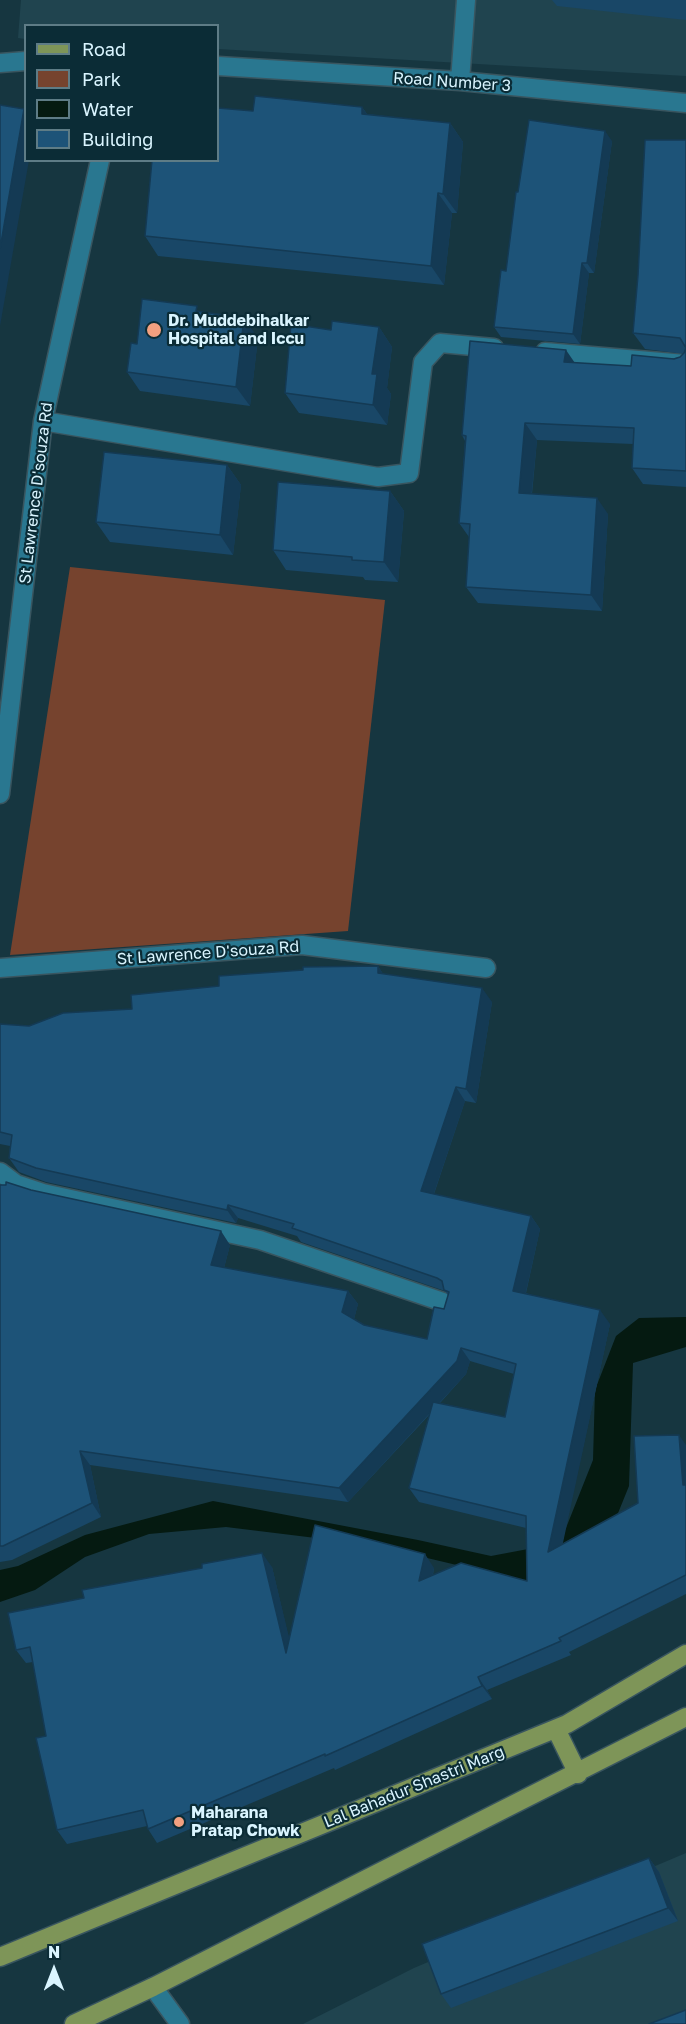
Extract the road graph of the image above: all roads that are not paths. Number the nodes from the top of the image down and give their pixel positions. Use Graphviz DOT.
graph roads {
  1 [pos="466,0"];
  2 [pos="24,61"];
  3 [pos="0,63"];
  4 [pos="219,66"];
  5 [pos="460,81"];
  6 [pos="686,103"];
  7 [pos="100,162"];
  8 [pos="507,349"];
  9 [pos="529,351"];
  10 [pos="686,364"];
  11 [pos="43,421"];
  12 [pos="0,794"];
  13 [pos="0,968"];
  14 [pos="486,968"];
  15 [pos="0,1172"];
  16 [pos="443,1302"];
  17 [pos="686,1654"];
  18 [pos="686,1717"];
  19 [pos="556,1729"];
  20 [pos="578,1774"];
  21 [pos="0,1956"];
  22 [pos="153,1987"];
  23 [pos="78,2023"];
  24 [pos="180,2024"];
  1 -- 5 [label="street"];
  2 -- 3 [label="street"];
  4 -- 5 [label="street, Road Number 3"];
  5 -- 6 [label="street, Road Number 3"];
  7 -- 11 [label="street, St Lawrence D'souza Rd"];
  8 -- 11 [label="street"];
  9 -- 10 [label="street"];
  11 -- 12 [label="street, St Lawrence D'souza Rd"];
  13 -- 14 [label="street, St Lawrence D'souza Rd"];
  15 -- 16 [label="street"];
  17 -- 19 [label="main road, Lal Bahadur Shastri Marg"];
  18 -- 20 [label="main road"];
  19 -- 20 [label="main road"];
  19 -- 21 [label="main road, Lal Bahadur Shastri Marg"];
  20 -- 22 [label="main road"];
  22 -- 23 [label="main road"];
  22 -- 24 [label="street"];
}
